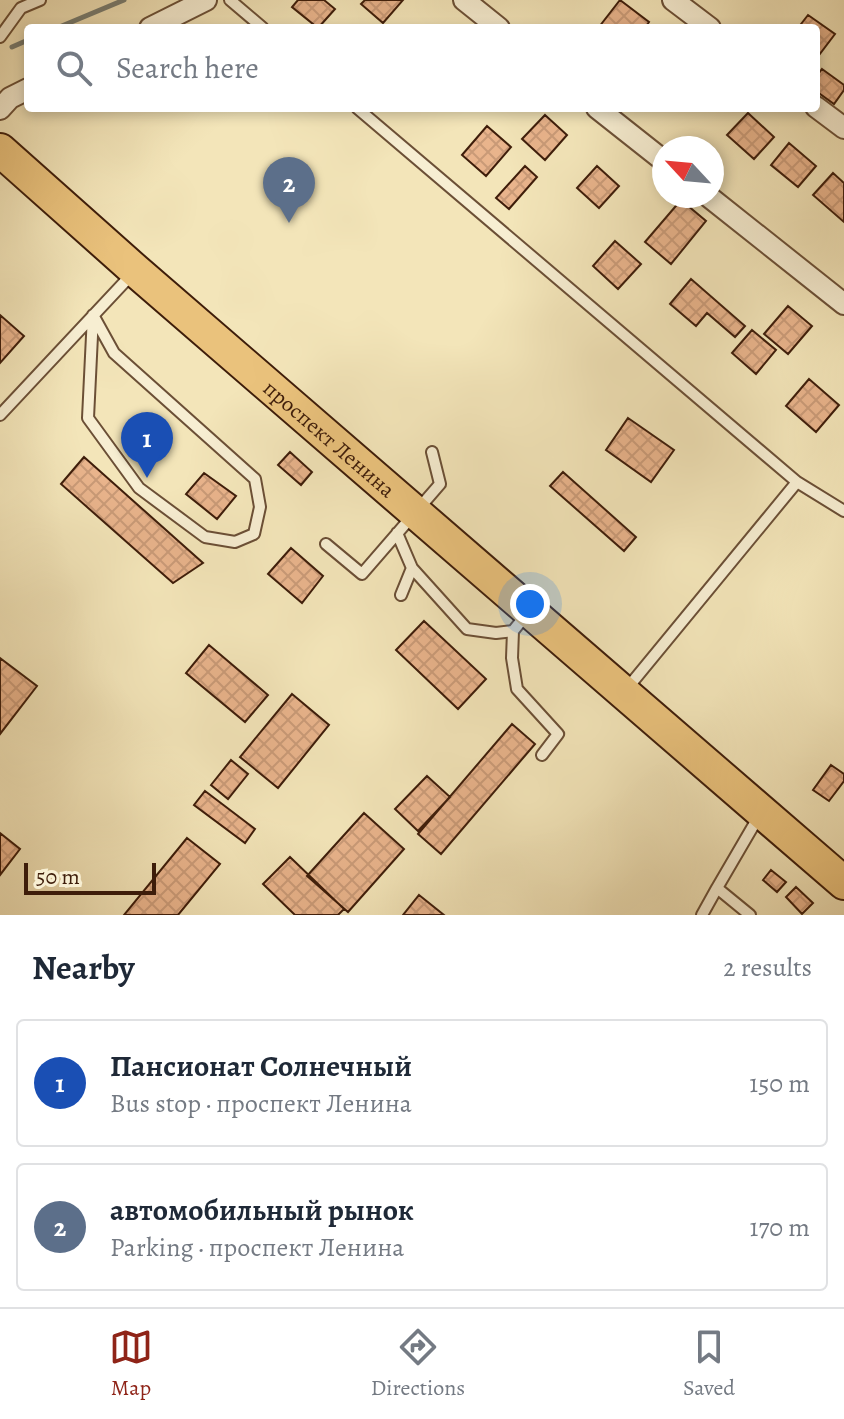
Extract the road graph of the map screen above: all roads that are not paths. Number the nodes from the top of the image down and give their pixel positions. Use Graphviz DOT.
graph roads {
  1 [pos="40,0"];
  2 [pos="206,0"];
  3 [pos="230,0"];
  4 [pos="464,0"];
  5 [pos="673,0"];
  6 [pos="158,24"];
  7 [pos="258,24"];
  8 [pos="494,24"];
  9 [pos="705,24"];
  10 [pos="0,37"];
  11 [pos="24,91"];
  12 [pos="0,109"];
  13 [pos="820,110"];
  14 [pos="362,112"];
  15 [pos="602,112"];
  16 [pos="844,128"];
  17 [pos="0,150"];
  18 [pos="652,152"];
  19 [pos="723,208"];
  20 [pos="136,271"];
  21 [pos="844,304"];
  22 [pos="93,315"];
  23 [pos="0,415"];
  24 [pos="432,452"];
  25 [pos="797,482"];
  26 [pos="844,511"];
  27 [pos="407,523"];
  28 [pos="326,544"];
  29 [pos="412,568"];
  30 [pos="401,595"];
  31 [pos="521,621"];
  32 [pos="625,691"];
  33 [pos="542,755"];
  34 [pos="762,811"];
  35 [pos="844,883"];
  36 [pos="717,888"];
  37 [pos="702,915"];
  38 [pos="750,915"];
  1 -- 10 [label="lane"];
  2 -- 6 [label="street"];
  3 -- 7 [label="lane"];
  4 -- 8 [label="street"];
  5 -- 9 [label="street"];
  11 -- 12 [label="street"];
  13 -- 16 [label="street"];
  14 -- 25 [label="lane"];
  15 -- 18 [label="street"];
  17 -- 20 [label="main road, проспект Ленина"];
  19 -- 21 [label="street"];
  20 -- 22 [label="lane"];
  20 -- 27 [label="main road, проспект Ленина"];
  22 -- 22 [label="lane"];
  22 -- 23 [label="lane"];
  24 -- 27 [label="lane"];
  25 -- 26 [label="lane"];
  25 -- 32 [label="lane"];
  27 -- 28 [label="lane"];
  27 -- 29 [label="lane"];
  27 -- 31 [label="main road, проспект Ленина"];
  29 -- 30 [label="lane"];
  29 -- 31 [label="lane"];
  31 -- 32 [label="main road, проспект Ленина"];
  31 -- 33 [label="lane"];
  32 -- 34 [label="main road, проспект Ленина"];
  34 -- 35 [label="main road, проспект Ленина"];
  34 -- 36 [label="lane"];
  36 -- 37 [label="lane"];
  36 -- 38 [label="lane"];
}
